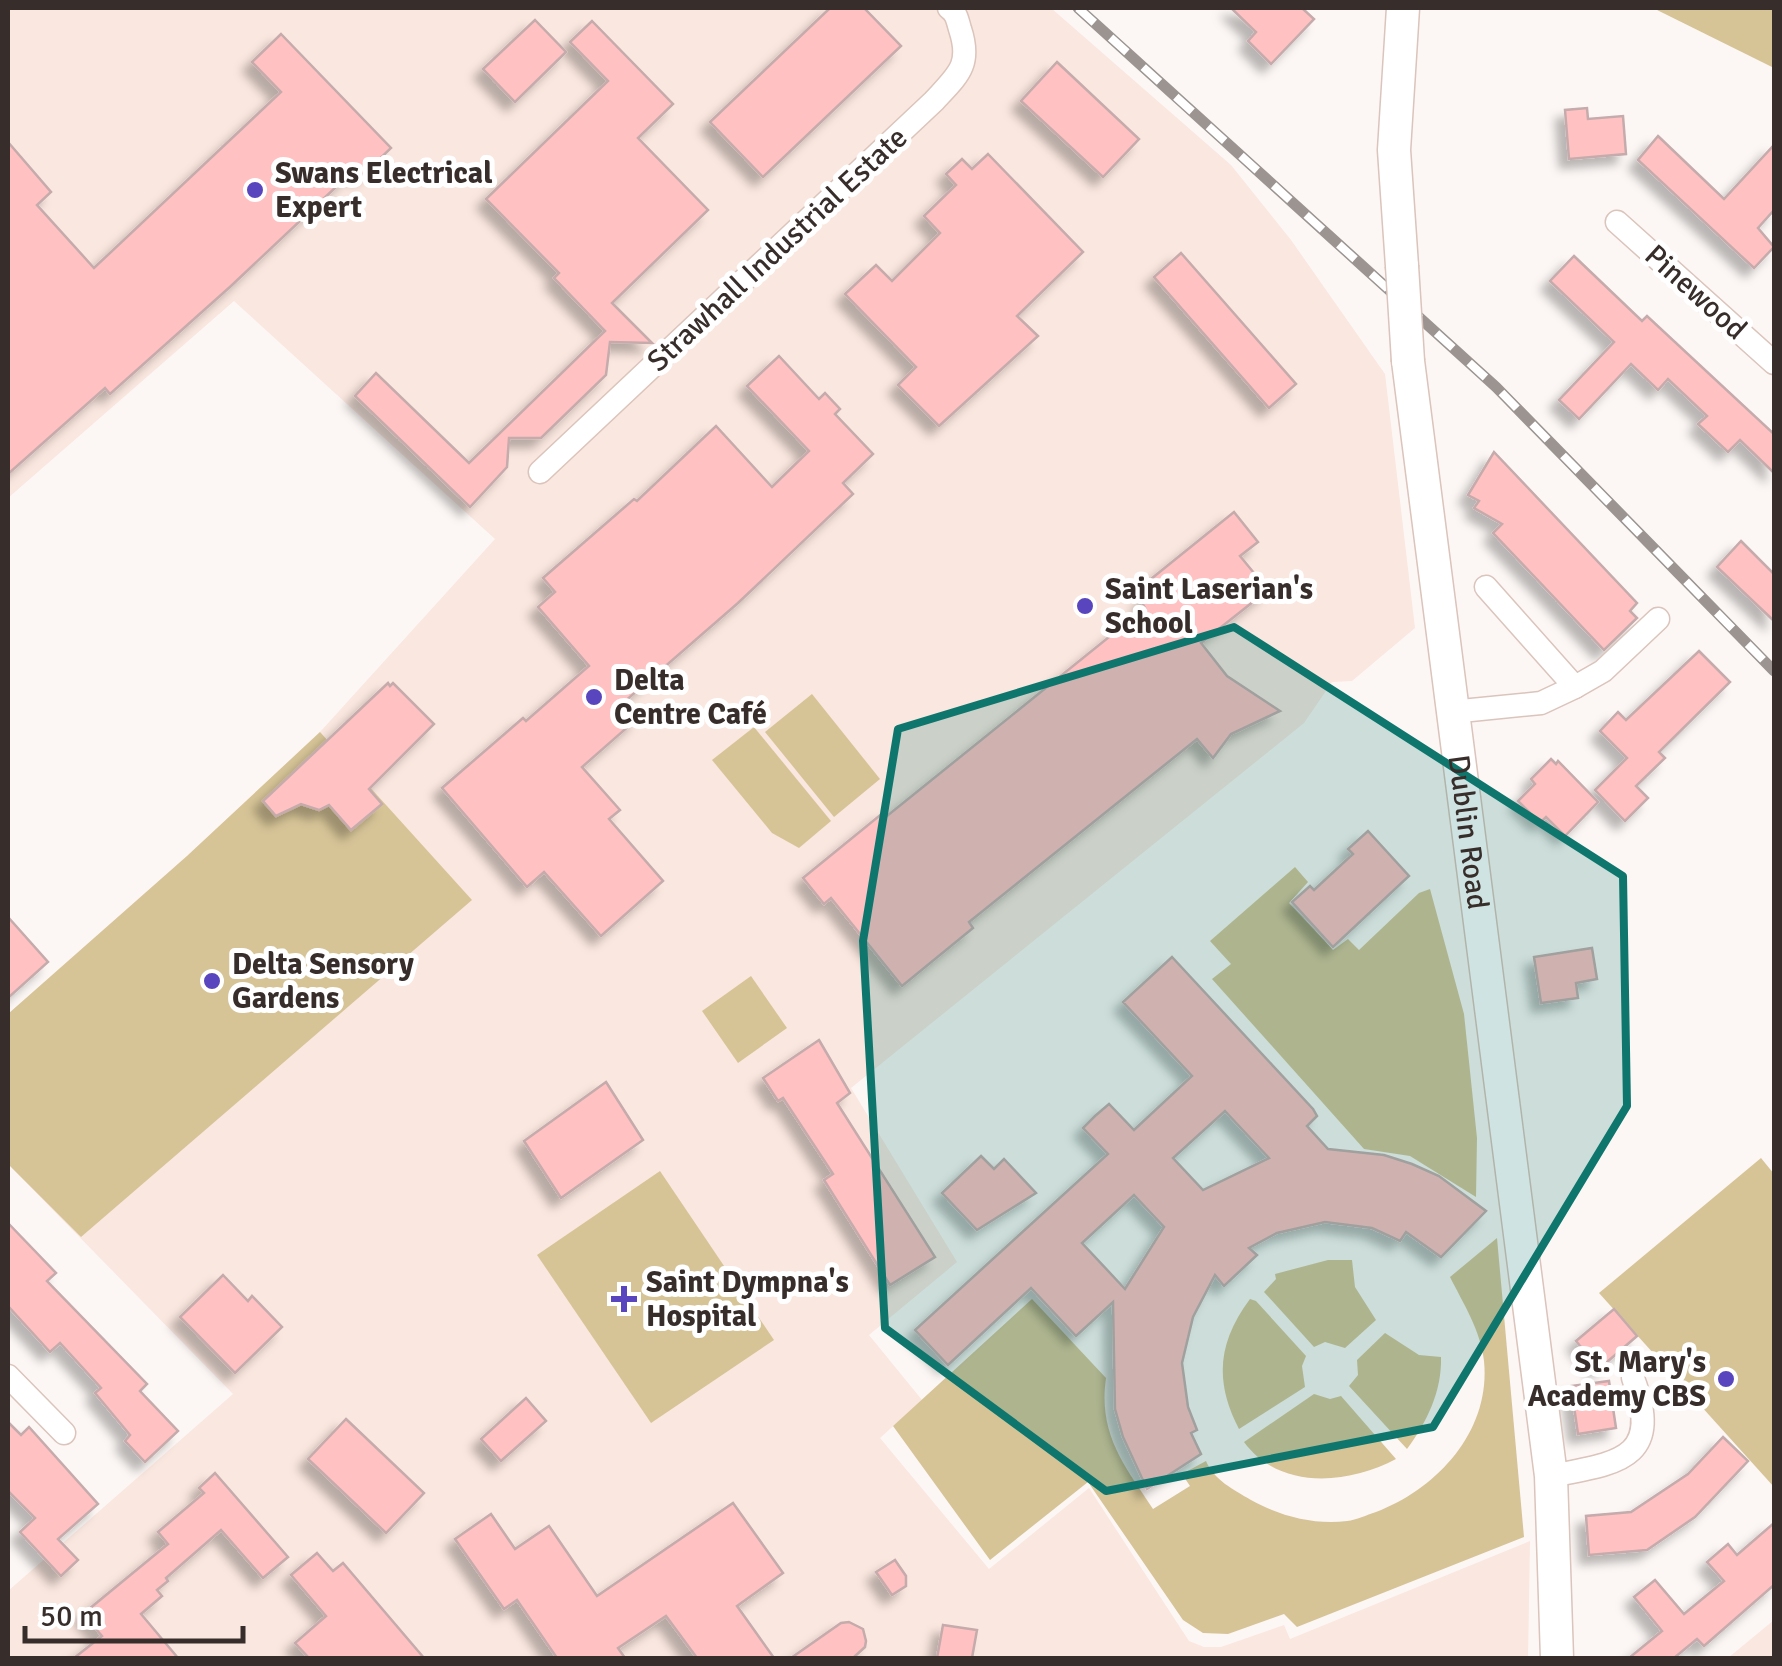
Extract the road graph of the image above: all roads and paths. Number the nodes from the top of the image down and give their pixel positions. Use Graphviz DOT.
graph roads {
  1 [pos="949,8"];
  2 [pos="1403,8"];
  3 [pos="1618,222"];
  4 [pos="1774,363"];
  5 [pos="540,472"];
  6 [pos="1486,587"];
  7 [pos="1658,619"];
  8 [pos="1575,688"];
  9 [pos="1451,712"];
  10 [pos="8,1376"];
  11 [pos="1633,1378"];
  12 [pos="64,1433"];
  13 [pos="1551,1476"];
  14 [pos="1557,1658"];
  1 -- 5 [label="street, Strawhall Industrial Estate"];
  2 -- 9 [label="main road, Dublin Road, bridge"];
  3 -- 4 [label="street, Pinewood"];
  6 -- 8 [label="street"];
  7 -- 8 [label="street"];
  8 -- 9 [label="street"];
  9 -- 13 [label="main road, Dublin Road"];
  10 -- 12 [label="street"];
  11 -- 13 [label="street"];
  13 -- 14 [label="main road, Dublin Road"];
}
